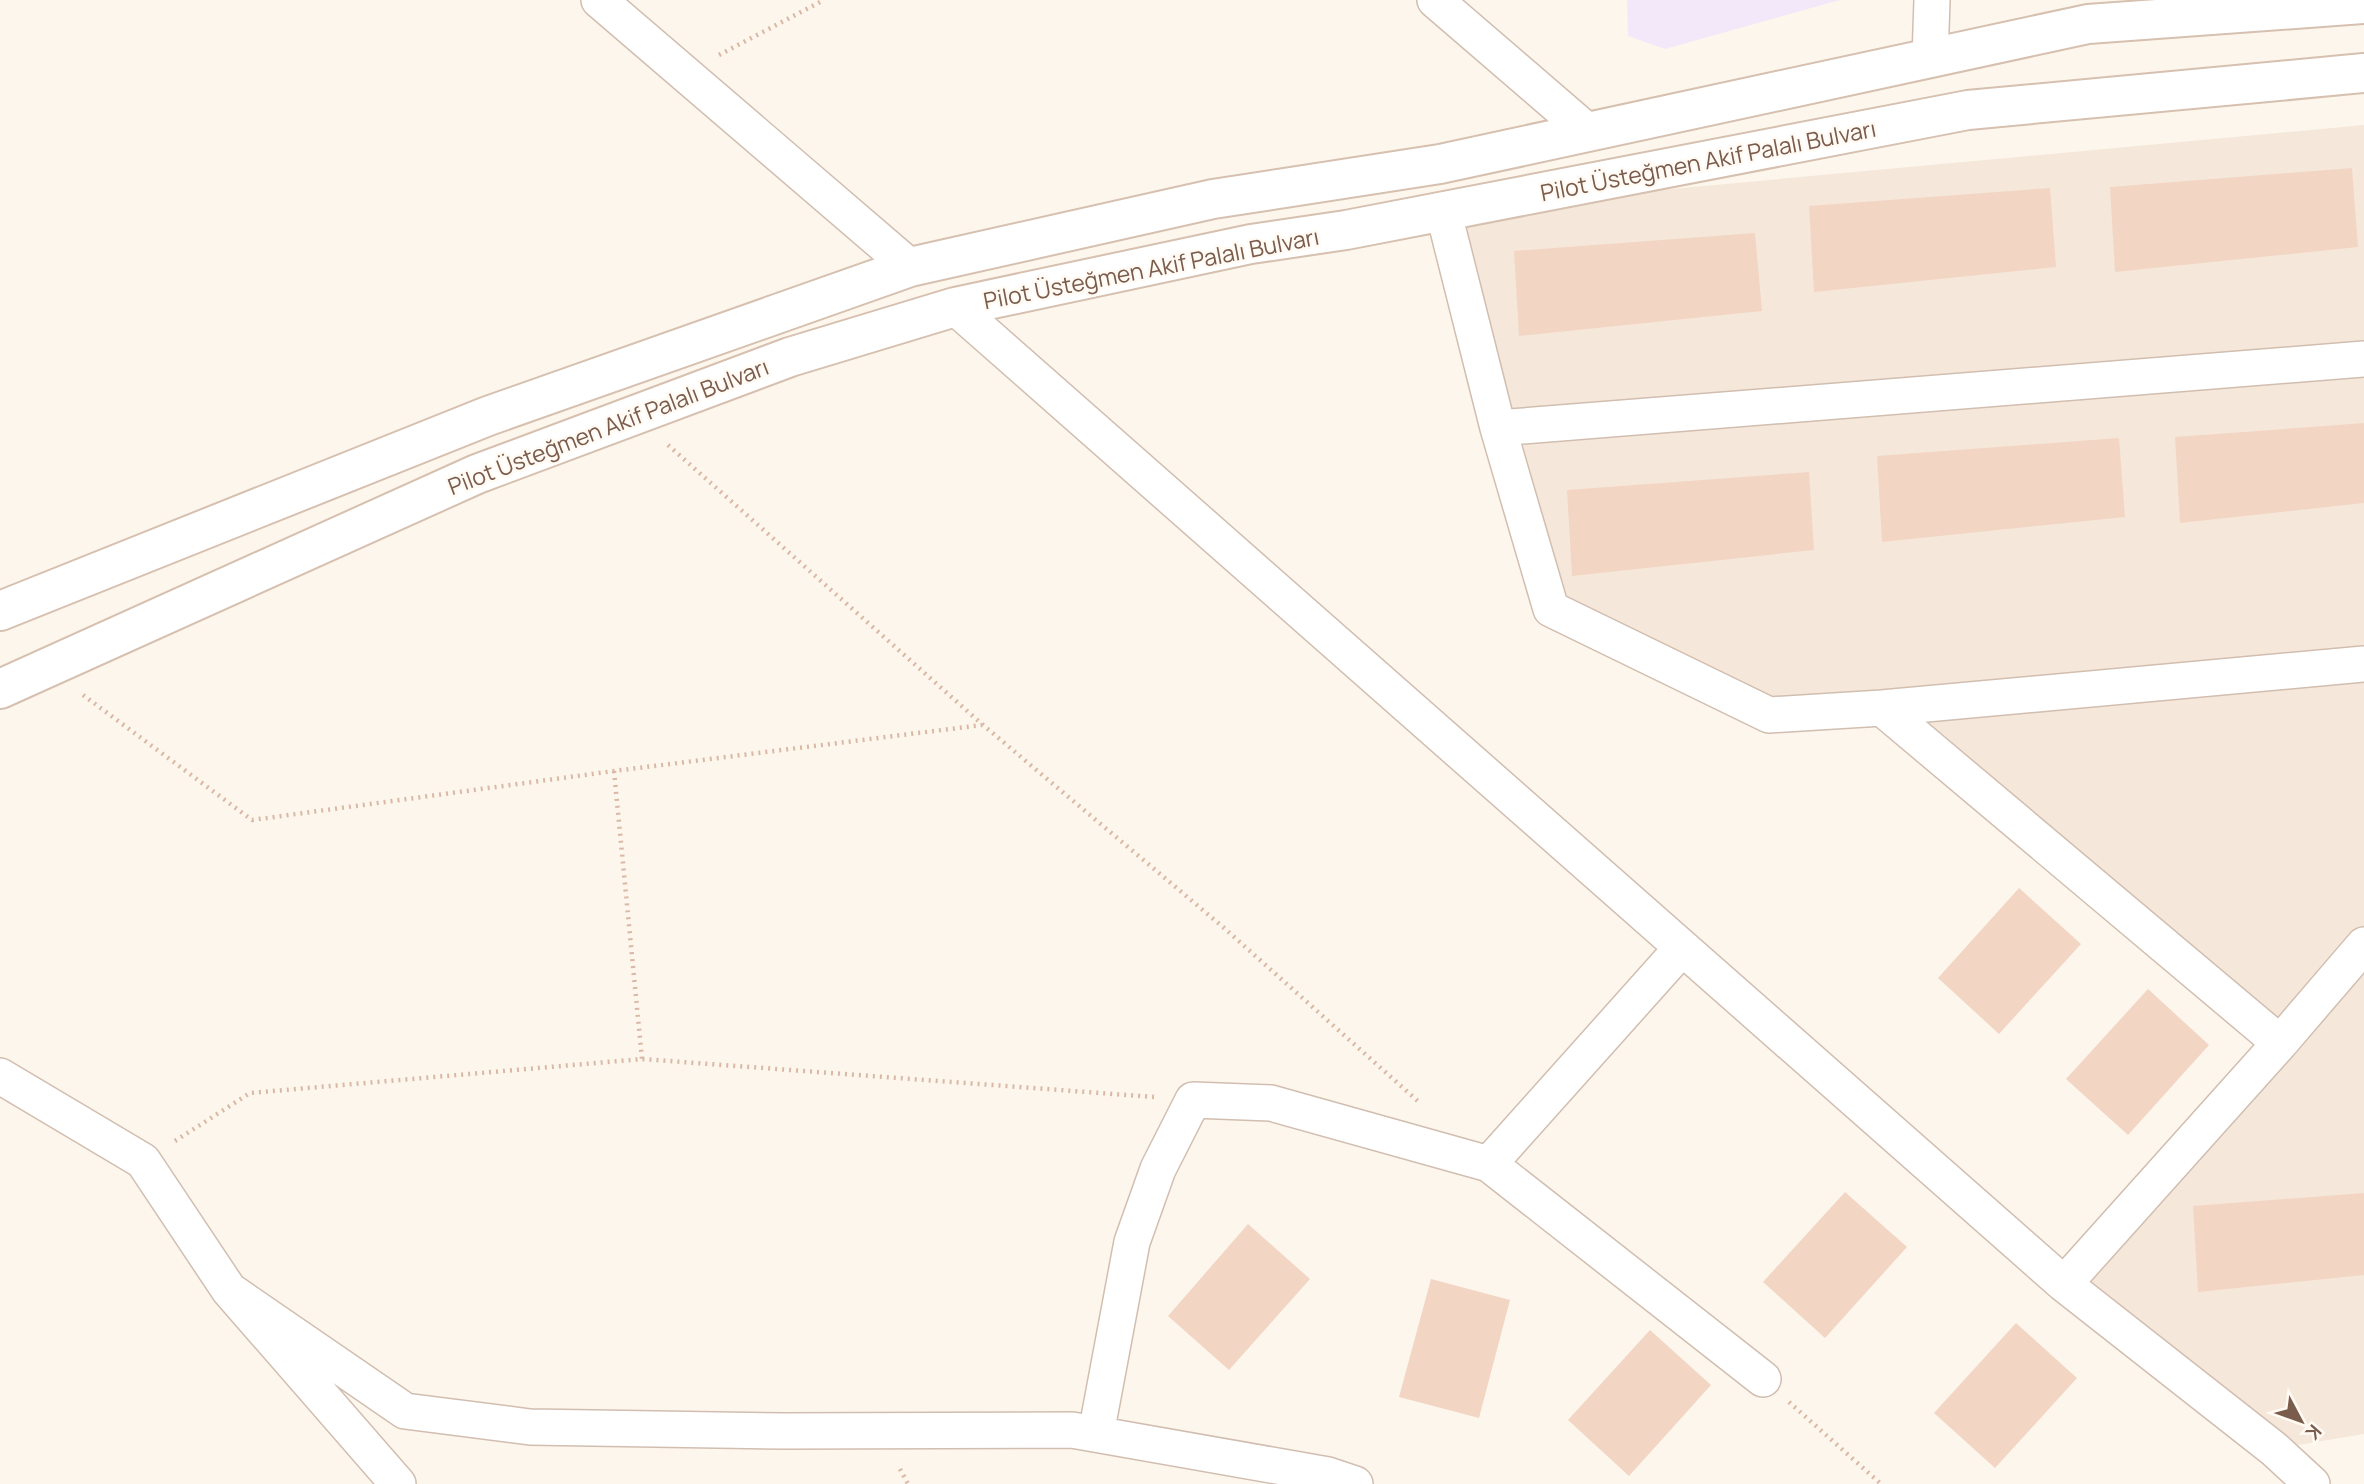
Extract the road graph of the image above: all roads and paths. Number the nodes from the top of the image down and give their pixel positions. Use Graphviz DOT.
graph roads {
  1 [pos="600,0"];
  2 [pos="824,0"];
  3 [pos="1435,0"];
  4 [pos="1932,0"];
  5 [pos="2364,4"];
  6 [pos="1930,59"];
  7 [pos="2364,73"];
  8 [pos="685,74"];
  9 [pos="1587,131"];
  10 [pos="1443,210"];
  11 [pos="911,267"];
  12 [pos="955,307"];
  13 [pos="2364,359"];
  14 [pos="634,415"];
  15 [pos="1498,428"];
  16 [pos="0,611"];
  17 [pos="2364,664"];
  18 [pos="47,668"];
  19 [pos="0,689"];
  20 [pos="1882,708"];
  21 [pos="983,725"];
  22 [pos="614,771"];
  23 [pos="2364,945"];
  24 [pos="1682,948"];
  25 [pos="2280,1043"];
  26 [pos="642,1059"];
  27 [pos="0,1076"];
  28 [pos="1193,1100"];
  29 [pos="1427,1110"];
  30 [pos="143,1161"];
  31 [pos="1489,1164"];
  32 [pos="2064,1284"];
  33 [pos="229,1290"];
  34 [pos="1763,1378"];
  35 [pos="1096,1434"];
  36 [pos="398,1484"];
  37 [pos="1354,1484"];
  38 [pos="1881,1484"];
  39 [pos="2312,1484"];
  1 -- 8 [label="street"];
  2 -- 8 [label="path"];
  3 -- 9 [label="street"];
  4 -- 6 [label="street"];
  5 -- 6 [label="main road, Pilot Üsteğmen Akif Palalı Bulvarı"];
  6 -- 9 [label="main road, Pilot Üsteğmen Akif Palalı Bulvarı"];
  7 -- 10 [label="main road, Pilot Üsteğmen Akif Palalı Bulvarı"];
  8 -- 11 [label="street"];
  9 -- 11 [label="main road, Pilot Üsteğmen Akif Palalı Bulvarı"];
  10 -- 12 [label="main road, Pilot Üsteğmen Akif Palalı Bulvarı"];
  10 -- 15 [label="street"];
  11 -- 16 [label="main road, Pilot Üsteğmen Akif Palalı Bulvarı"];
  12 -- 14 [label="main road, Pilot Üsteğmen Akif Palalı Bulvarı"];
  12 -- 24 [label="street"];
  13 -- 15 [label="street"];
  14 -- 18 [label="main road, Pilot Üsteğmen Akif Palalı Bulvarı"];
  14 -- 21 [label="path"];
  15 -- 20 [label="street"];
  17 -- 20 [label="street"];
  18 -- 19 [label="main road, Pilot Üsteğmen Akif Palalı Bulvarı"];
  18 -- 22 [label="path"];
  20 -- 25 [label="street"];
  21 -- 22 [label="path"];
  21 -- 29 [label="path"];
  22 -- 26 [label="path"];
  23 -- 25 [label="street"];
  24 -- 31 [label="street"];
  24 -- 32 [label="street"];
  25 -- 32 [label="street"];
  26 -- 28 [label="path"];
  26 -- 30 [label="path"];
  27 -- 30 [label="street"];
  28 -- 31 [label="street"];
  28 -- 35 [label="street"];
  30 -- 33 [label="street"];
  31 -- 34 [label="street"];
  32 -- 39 [label="street"];
  33 -- 35 [label="street"];
  33 -- 36 [label="street"];
  34 -- 38 [label="path"];
  35 -- 37 [label="street"];
}
